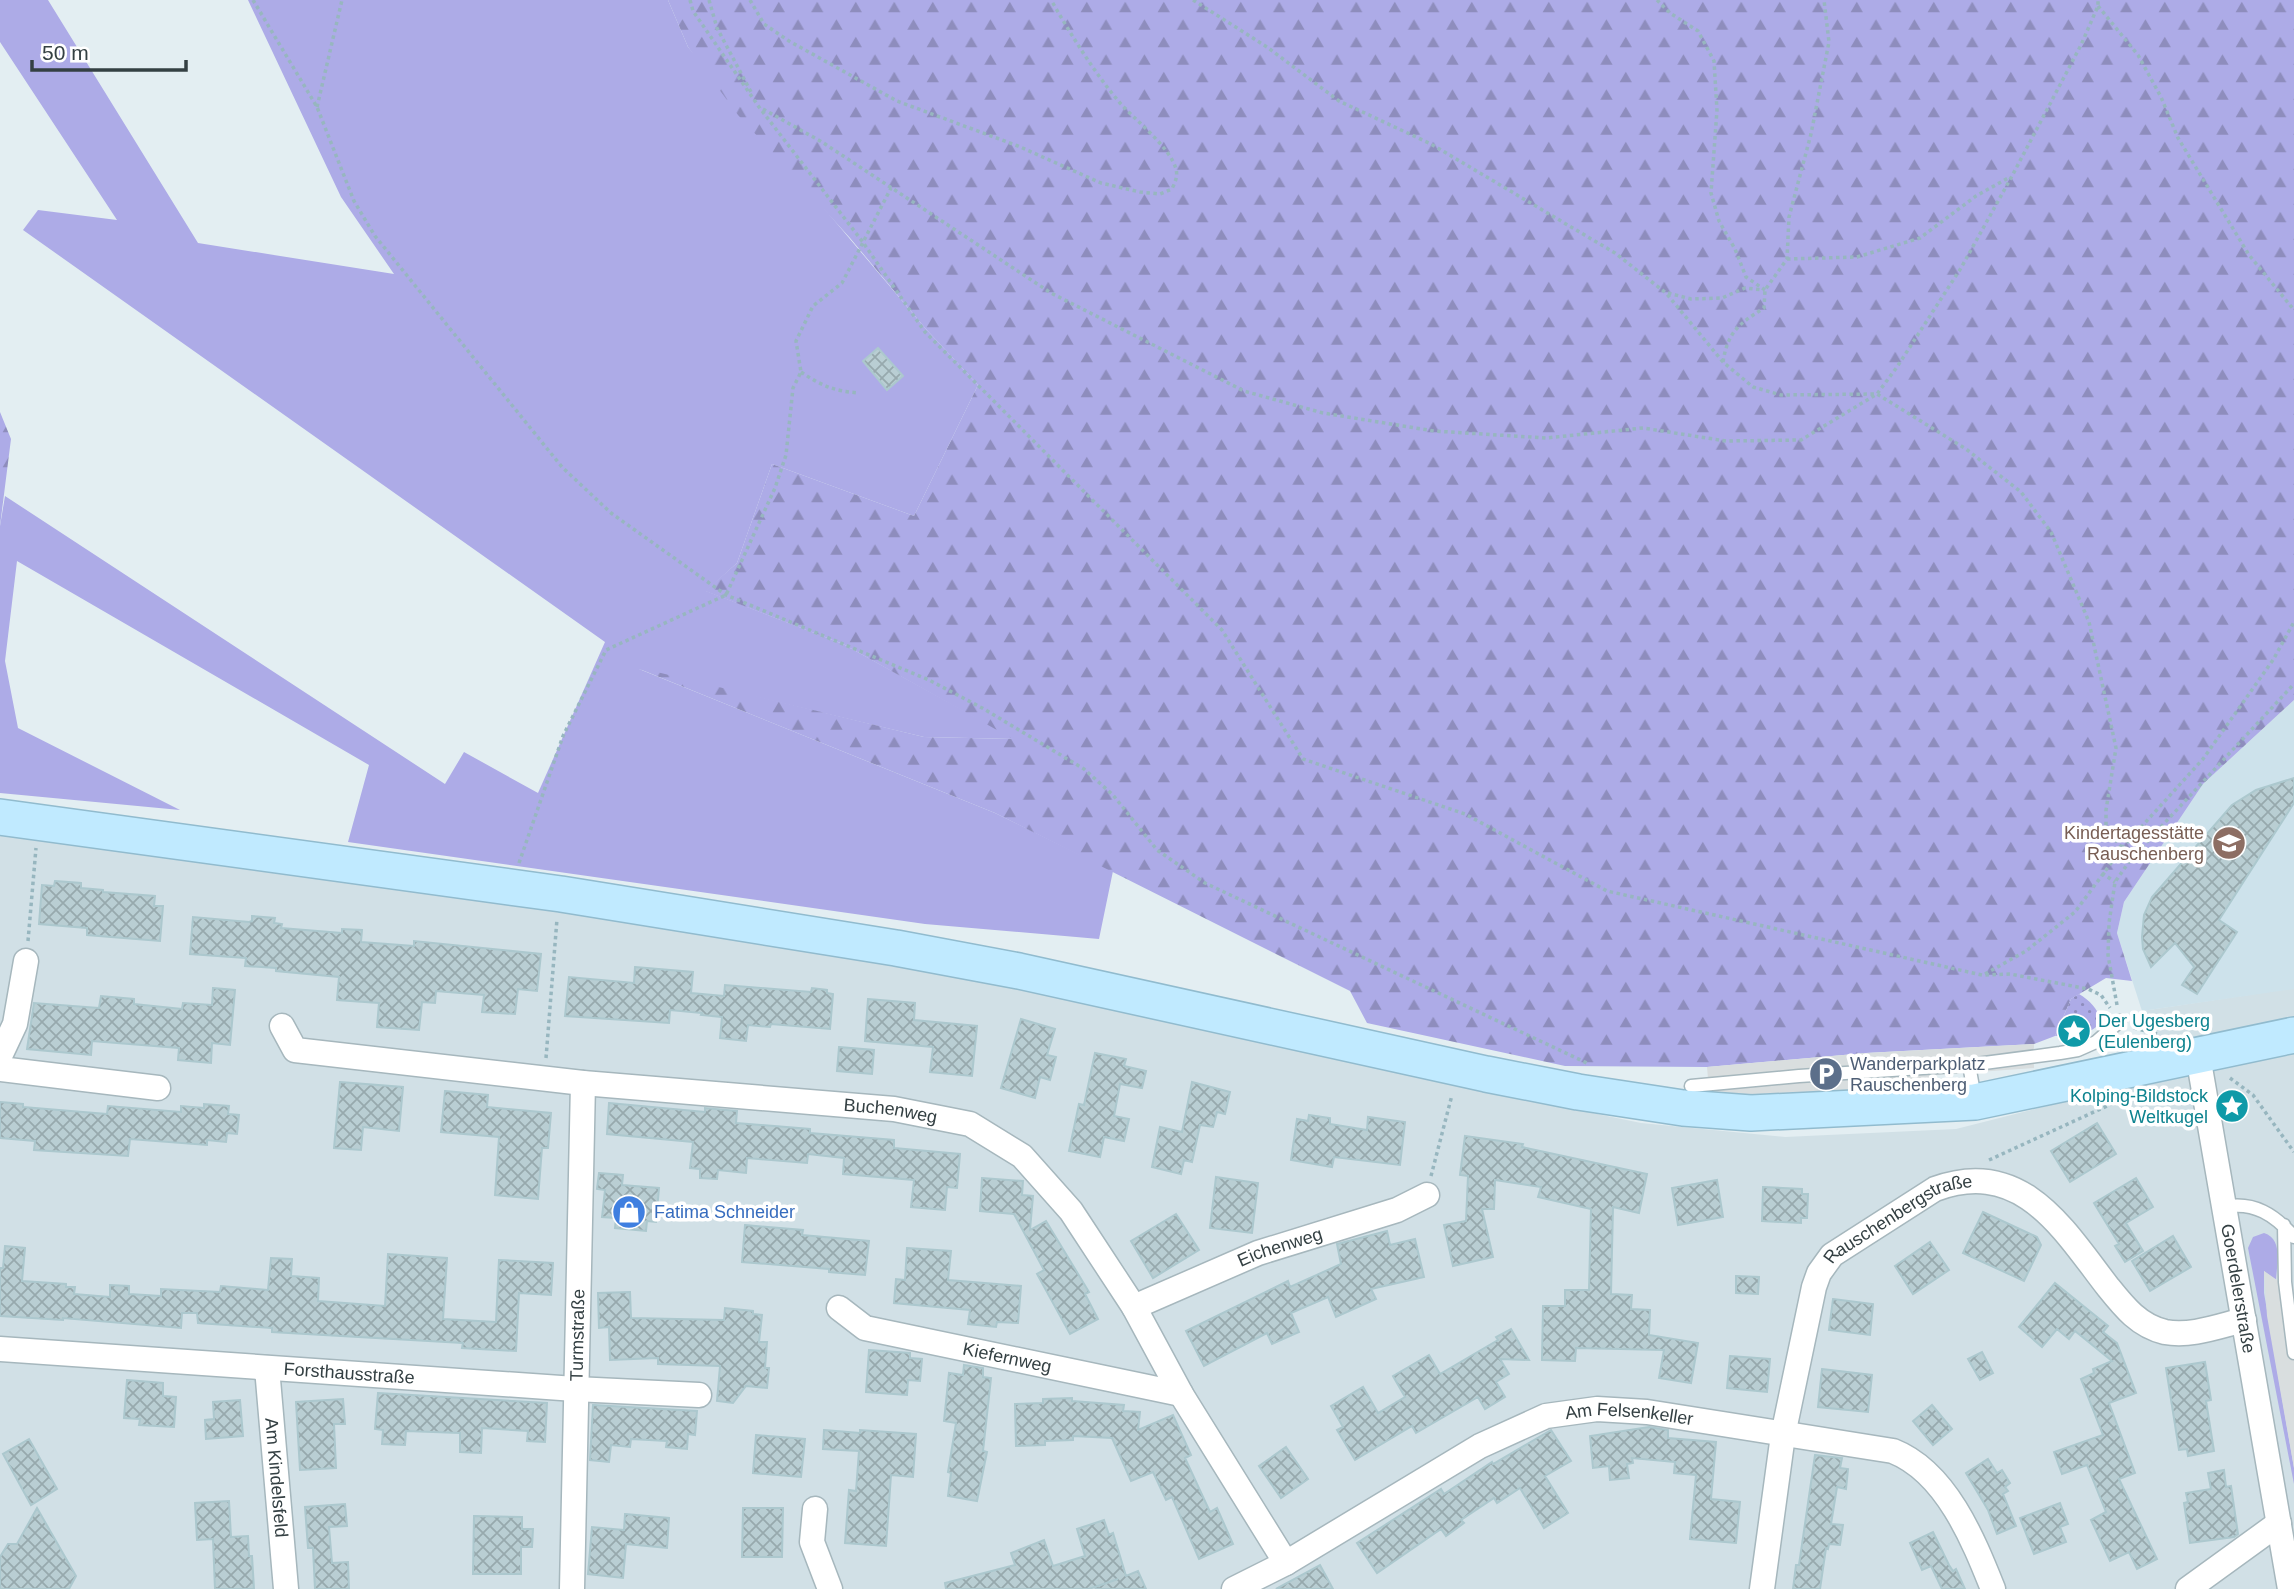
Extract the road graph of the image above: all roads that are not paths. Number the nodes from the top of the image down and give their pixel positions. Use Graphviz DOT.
graph roads {
  1 [pos="0,817"];
  2 [pos="26,961"];
  3 [pos="2120,1021"];
  4 [pos="282,1026"];
  5 [pos="2294,1035"];
  6 [pos="0,1056"];
  7 [pos="2198,1056"];
  8 [pos="1969,1065"];
  9 [pos="0,1069"];
  10 [pos="583,1083"];
  11 [pos="1691,1086"];
  12 [pos="159,1088"];
  13 [pos="1975,1102"];
  14 [pos="1427,1195"];
  15 [pos="2224,1207"];
  16 [pos="2284,1225"];
  17 [pos="2294,1237"];
  18 [pos="1134,1307"];
  19 [pos="839,1308"];
  20 [pos="2244,1320"];
  21 [pos="0,1349"];
  22 [pos="2294,1353"];
  23 [pos="267,1368"];
  24 [pos="575,1389"];
  25 [pos="1181,1394"];
  26 [pos="699,1395"];
  27 [pos="1783,1435"];
  28 [pos="815,1509"];
  29 [pos="2279,1523"];
  30 [pos="1286,1563"];
  31 [pos="2292,1588"];
  32 [pos="286,1589"];
  33 [pos="572,1589"];
  34 [pos="830,1589"];
  35 [pos="1234,1589"];
  36 [pos="1762,1589"];
  37 [pos="1993,1589"];
  38 [pos="2188,1589"];
  1 -- 13 [label="main road"];
  2 -- 6 [label="street"];
  3 -- 8 [label="lane"];
  4 -- 10 [label="street, Buchenweg"];
  5 -- 7 [label="main road"];
  7 -- 13 [label="main road"];
  7 -- 15 [label="street, Goerdelerstraße"];
  8 -- 11 [label="lane"];
  8 -- 13 [label="lane"];
  9 -- 12 [label="street"];
  10 -- 18 [label="street, Buchenweg"];
  10 -- 24 [label="street, Turmstraße"];
  14 -- 18 [label="street, Eichenweg"];
  15 -- 16 [label="lane"];
  15 -- 20 [label="street, Goerdelerstraße"];
  16 -- 17 [label="lane"];
  16 -- 22 [label="lane"];
  18 -- 25 [label="street, Buchenweg"];
  19 -- 25 [label="street, Kiefernweg"];
  20 -- 27 [label="street, Rauschenbergstraße"];
  20 -- 29 [label="street, Goerdelerstraße"];
  21 -- 23 [label="street, Forsthausstraße"];
  23 -- 24 [label="street, Forsthausstraße"];
  23 -- 32 [label="street, Am Kindelsfeld"];
  24 -- 26 [label="street, Forsthausstraße"];
  24 -- 33 [label="street, Turmstraße"];
  25 -- 30 [label="street, Buchenweg"];
  27 -- 30 [label="street, Am Felsenkeller"];
  27 -- 36 [label="street, Rauschenbergstraße"];
  27 -- 37 [label="street, Am Felsenkeller"];
  28 -- 34 [label="street"];
  29 -- 31 [label="street, Goerdelerstraße"];
  29 -- 38 [label="street"];
  30 -- 35 [label="street, Am Felsenkeller"];
}
